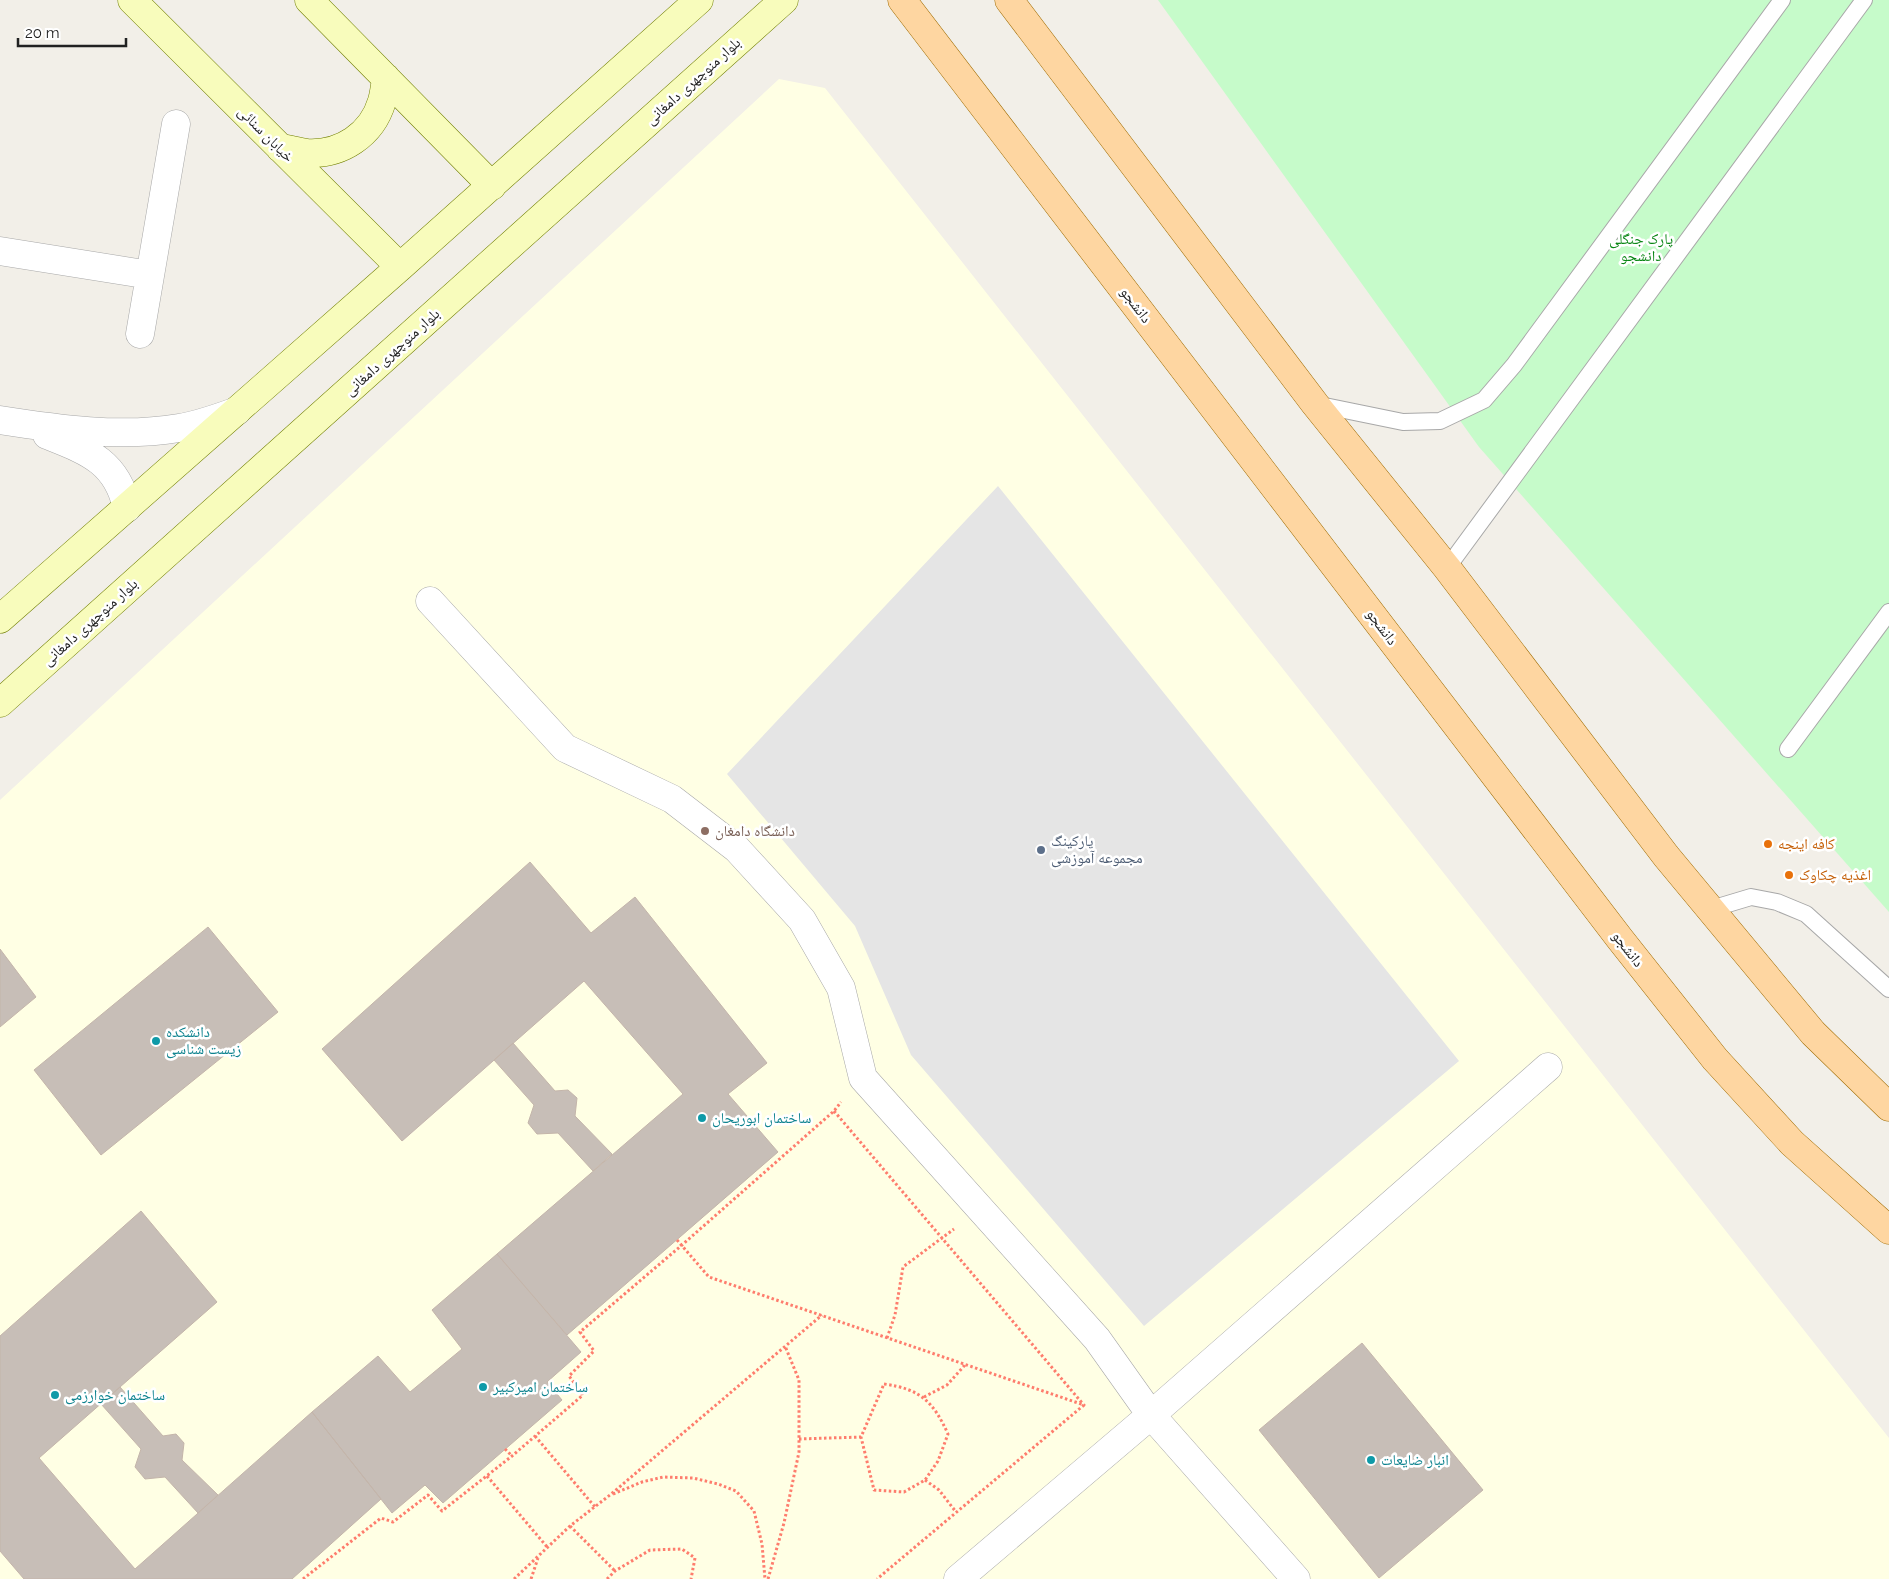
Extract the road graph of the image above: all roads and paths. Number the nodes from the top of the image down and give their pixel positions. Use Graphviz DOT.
graph roads {
  1 [pos="132,0"];
  2 [pos="309,0"];
  3 [pos="699,0"];
  4 [pos="902,0"];
  5 [pos="1009,0"];
  6 [pos="1782,0"];
  7 [pos="1864,0"];
  8 [pos="777,4"];
  9 [pos="386,78"];
  10 [pos="176,124"];
  11 [pos="280,148"];
  12 [pos="492,186"];
  13 [pos="0,251"];
  14 [pos="400,268"];
  15 [pos="150,275"];
  16 [pos="140,334"];
  17 [pos="1316,404"];
  18 [pos="238,410"];
  19 [pos="8,421"];
  20 [pos="127,508"];
  21 [pos="1447,568"];
  22 [pos="430,601"];
  23 [pos="1889,612"];
  24 [pos="0,619"];
  25 [pos="0,703"];
  26 [pos="1788,749"];
  27 [pos="1711,909"];
  28 [pos="1889,989"];
  29 [pos="1548,1067"];
  30 [pos="863,1078"];
  31 [pos="1889,1107"];
  32 [pos="834,1111"];
  33 [pos="980,1209"];
  34 [pos="1889,1230"];
  35 [pos="942,1237"];
  36 [pos="677,1240"];
  37 [pos="682,1245"];
  38 [pos="822,1315"];
  39 [pos="887,1338"];
  40 [pos="785,1346"];
  41 [pos="965,1365"];
  42 [pos="924,1397"];
  43 [pos="1084,1405"];
  44 [pos="1151,1414"];
  45 [pos="535,1436"];
  46 [pos="799,1438"];
  47 [pos="861,1438"];
  48 [pos="505,1449"];
  49 [pos="512,1456"];
  50 [pos="486,1476"];
  51 [pos="925,1480"];
  52 [pos="610,1496"];
  53 [pos="595,1507"];
  54 [pos="956,1512"];
  55 [pos="570,1526"];
  56 [pos="548,1548"];
  57 [pos="538,1557"];
  58 [pos="616,1571"];
  59 [pos="304,1579"];
  60 [pos="514,1579"];
  61 [pos="531,1579"];
  62 [pos="607,1579"];
  63 [pos="691,1579"];
  64 [pos="767,1579"];
  65 [pos="876,1579"];
  66 [pos="958,1579"];
  67 [pos="1296,1579"];
  1 -- 11 [label="street, خیابان سنائی"];
  2 -- 9 [label="street"];
  3 -- 12 [label="street"];
  4 -- 34 [label="main road, دانشجو"];
  5 -- 17 [label="main road"];
  6 -- 17 [label="lane"];
  7 -- 21 [label="lane"];
  8 -- 25 [label="street, بلوار منوچهری دامغانی"];
  9 -- 11 [label="street"];
  9 -- 12 [label="street"];
  10 -- 15 [label="street"];
  11 -- 14 [label="street, خیابان سنائی"];
  12 -- 14 [label="street"];
  13 -- 15 [label="street"];
  14 -- 18 [label="street"];
  15 -- 16 [label="street"];
  17 -- 21 [label="main road"];
  18 -- 19 [label="street"];
  18 -- 20 [label="street"];
  19 -- 20 [label="street"];
  20 -- 24 [label="street"];
  21 -- 27 [label="main road"];
  22 -- 30 [label="street"];
  23 -- 26 [label="lane"];
  27 -- 28 [label="lane"];
  27 -- 31 [label="main road"];
  29 -- 44 [label="street"];
  30 -- 32 [label="path"];
  30 -- 33 [label="street"];
  32 -- 35 [label="path"];
  32 -- 37 [label="path"];
  33 -- 35 [label="path"];
  33 -- 44 [label="street"];
  35 -- 39 [label="path"];
  35 -- 43 [label="path"];
  36 -- 37 [label="path"];
  37 -- 38 [label="path"];
  37 -- 45 [label="path"];
  38 -- 39 [label="path"];
  38 -- 40 [label="path"];
  39 -- 41 [label="path"];
  40 -- 46 [label="path"];
  40 -- 52 [label="path"];
  41 -- 42 [label="path"];
  41 -- 43 [label="path"];
  42 -- 47 [label="path"];
  42 -- 51 [label="path"];
  43 -- 54 [label="path"];
  44 -- 66 [label="street"];
  44 -- 67 [label="street"];
  45 -- 49 [label="path"];
  45 -- 53 [label="path"];
  46 -- 47 [label="path"];
  46 -- 64 [label="path"];
  47 -- 51 [label="path"];
  48 -- 49 [label="path"];
  49 -- 50 [label="path"];
  50 -- 56 [label="path"];
  50 -- 59 [label="path"];
  51 -- 54 [label="path"];
  52 -- 53 [label="path"];
  52 -- 64 [label="path"];
  53 -- 55 [label="path"];
  54 -- 65 [label="path"];
  55 -- 56 [label="path"];
  55 -- 58 [label="path"];
  56 -- 57 [label="path"];
  57 -- 60 [label="path"];
  57 -- 61 [label="path"];
  58 -- 62 [label="path"];
  58 -- 63 [label="path"];
}
